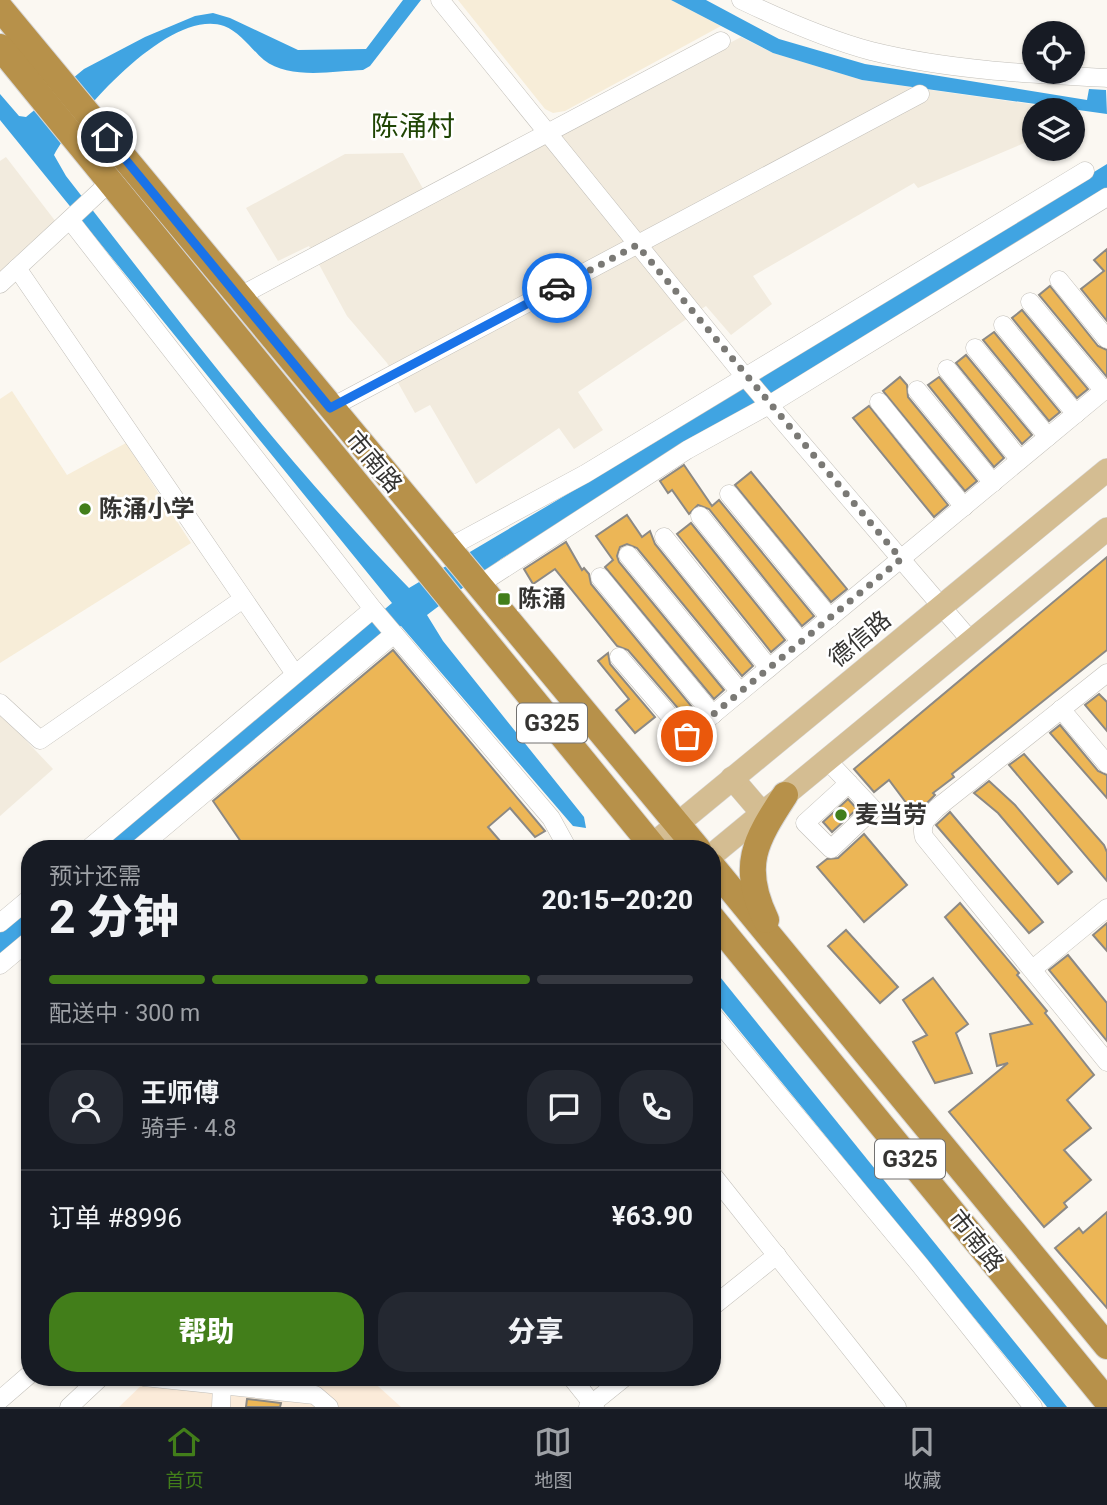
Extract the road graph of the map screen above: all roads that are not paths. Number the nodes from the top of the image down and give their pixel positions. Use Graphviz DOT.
graph roads {
  1 [pos="440,0"];
  2 [pos="741,0"];
  3 [pos="0,8"];
  4 [pos="721,41"];
  5 [pos="0,47"];
  6 [pos="1107,78"];
  7 [pos="48,85"];
  8 [pos="920,94"];
  9 [pos="83,128"];
  10 [pos="547,133"];
  11 [pos="1085,170"];
  12 [pos="110,182"];
  13 [pos="1107,197"];
  14 [pos="72,217"];
  15 [pos="637,245"];
  16 [pos="17,268"];
  17 [pos="1059,281"];
  18 [pos="0,284"];
  19 [pos="238,297"];
  20 [pos="1030,302"];
  21 [pos="1003,325"];
  22 [pos="1107,339"];
  23 [pos="975,348"];
  24 [pos="947,369"];
  25 [pos="747,379"];
  26 [pos="1105,389"];
  27 [pos="917,390"];
  28 [pos="878,402"];
  29 [pos="767,403"];
  30 [pos="330,408"];
  31 [pos="1076,414"];
  32 [pos="1048,437"];
  33 [pos="1020,460"];
  34 [pos="1107,470"];
  35 [pos="993,483"];
  36 [pos="729,495"];
  37 [pos="964,507"];
  38 [pos="700,516"];
  39 [pos="1107,529"];
  40 [pos="664,537"];
  41 [pos="448,551"];
  42 [pos="628,555"];
  43 [pos="901,559"];
  44 [pos="600,577"];
  45 [pos="476,585"];
  46 [pos="243,599"];
  47 [pos="941,606"];
  48 [pos="376,612"];
  49 [pos="830,618"];
  50 [pos="393,632"];
  51 [pos="971,641"];
  52 [pos="801,642"];
  53 [pos="619,657"];
  54 [pos="769,668"];
  55 [pos="1107,673"];
  56 [pos="295,674"];
  57 [pos="740,692"];
  58 [pos="0,703"];
  59 [pos="1061,709"];
  60 [pos="713,715"];
  61 [pos="827,760"];
  62 [pos="1107,764"];
  63 [pos="732,778"];
  64 [pos="849,783"];
  65 [pos="785,795"];
  66 [pos="762,813"];
  67 [pos="677,824"];
  68 [pos="99,840"];
  69 [pos="149,840"];
  70 [pos="563,840"];
  71 [pos="646,840"];
  72 [pos="660,840"];
  73 [pos="690,840"];
  74 [pos="721,847"];
  75 [pos="721,877"];
  76 [pos="21,906"];
  77 [pos="1107,908"];
  78 [pos="0,923"];
  79 [pos="721,929"];
  80 [pos="777,943"];
  81 [pos="21,948"];
  82 [pos="0,965"];
  83 [pos="1034,968"];
  84 [pos="721,1024"];
  85 [pos="1107,1062"];
  86 [pos="721,1185"];
  87 [pos="777,1255"];
  88 [pos="721,1300"];
  89 [pos="1107,1346"];
  90 [pos="21,1382"];
  91 [pos="91,1386"];
  92 [pos="222,1386"];
  93 [pos="231,1386"];
  94 [pos="578,1386"];
  95 [pos="615,1386"];
  96 [pos="0,1400"];
  97 [pos="1107,1401"];
  98 [pos="592,1406"];
  99 [pos="69,1407"];
  100 [pos="221,1407"];
  101 [pos="329,1407"];
  102 [pos="897,1407"];
  103 [pos="1033,1407"];
  1 -- 10 [label="street"];
  2 -- 6 [label="street"];
  3 -- 7 [label="highway, 市南路 / G325"];
  4 -- 10 [label="street"];
  5 -- 7 [label="highway, 市南路 / G325"];
  7 -- 9 [label="highway, 市南路 / G325"];
  8 -- 15 [label="street"];
  9 -- 12 [label="highway, 市南路 / G325"];
  9 -- 19 [label="highway, 市南路 / G325"];
  10 -- 15 [label="street"];
  10 -- 19 [label="street"];
  11 -- 25 [label="street"];
  12 -- 14 [label="street"];
  12 -- 71 [label="highway, 市南路 / G325"];
  13 -- 29 [label="street"];
  14 -- 16 [label="street"];
  14 -- 48 [label="street"];
  15 -- 25 [label="street"];
  15 -- 30 [label="street"];
  16 -- 18 [label="street"];
  16 -- 46 [label="street"];
  17 -- 22 [label="street"];
  19 -- 30 [label="highway, 市南路 / G325"];
  20 -- 26 [label="street"];
  21 -- 31 [label="street"];
  23 -- 32 [label="street"];
  24 -- 33 [label="street"];
  25 -- 29 [label="street"];
  25 -- 41 [label="street"];
  26 -- 31 [label="street"];
  27 -- 35 [label="street"];
  28 -- 37 [label="street"];
  29 -- 43 [label="street"];
  29 -- 45 [label="street"];
  30 -- 41 [label="highway, 市南路 / G325"];
  31 -- 32 [label="street"];
  32 -- 33 [label="street"];
  33 -- 35 [label="street"];
  34 -- 47 [label="main road, 德信路"];
  35 -- 37 [label="street"];
  36 -- 49 [label="street"];
  37 -- 43 [label="street"];
  38 -- 52 [label="street"];
  39 -- 51 [label="main road"];
  40 -- 54 [label="street"];
  41 -- 45 [label="highway, 市南路 / G325"];
  42 -- 57 [label="street"];
  43 -- 47 [label="street"];
  43 -- 49 [label="street"];
  44 -- 60 [label="street"];
  45 -- 67 [label="highway, 市南路 / G325"];
  46 -- 56 [label="street"];
  46 -- 58 [label="street"];
  47 -- 51 [label="street"];
  47 -- 63 [label="main road, 德信路"];
  48 -- 50 [label="street"];
  48 -- 56 [label="street"];
  49 -- 52 [label="street"];
  50 -- 69 [label="street"];
  50 -- 70 [label="street"];
  51 -- 61 [label="main road"];
  52 -- 54 [label="street"];
  53 -- 60 [label="street"];
  54 -- 57 [label="street"];
  55 -- 59 [label="street"];
  56 -- 68 [label="street"];
  57 -- 60 [label="street"];
  59 -- 62 [label="street"];
  59 -- 83 [label="street"];
  61 -- 64 [label="street"];
  61 -- 65 [label="main road"];
  63 -- 66 [label="main road"];
  63 -- 67 [label="main road, 德信路"];
  65 -- 66 [label="main road"];
  65 -- 80 [label="highway"];
  66 -- 74 [label="main road"];
  67 -- 72 [label="main road, 德信路"];
  67 -- 73 [label="highway, 市南路 / G325"];
  75 -- 80 [label="highway, 市南路 / G325"];
  76 -- 78 [label="street"];
  77 -- 83 [label="street"];
  79 -- 97 [label="highway, 市南路 / G325"];
  80 -- 89 [label="highway, 市南路 / G325"];
  81 -- 82 [label="street"];
  83 -- 85 [label="street"];
  84 -- 103 [label="street"];
  86 -- 87 [label="street"];
  87 -- 88 [label="street"];
  87 -- 102 [label="street"];
  90 -- 96 [label="street"];
  91 -- 99 [label="street"];
  92 -- 100 [label="street"];
  93 -- 101 [label="street"];
  94 -- 98 [label="street"];
  95 -- 98 [label="street"];
}
